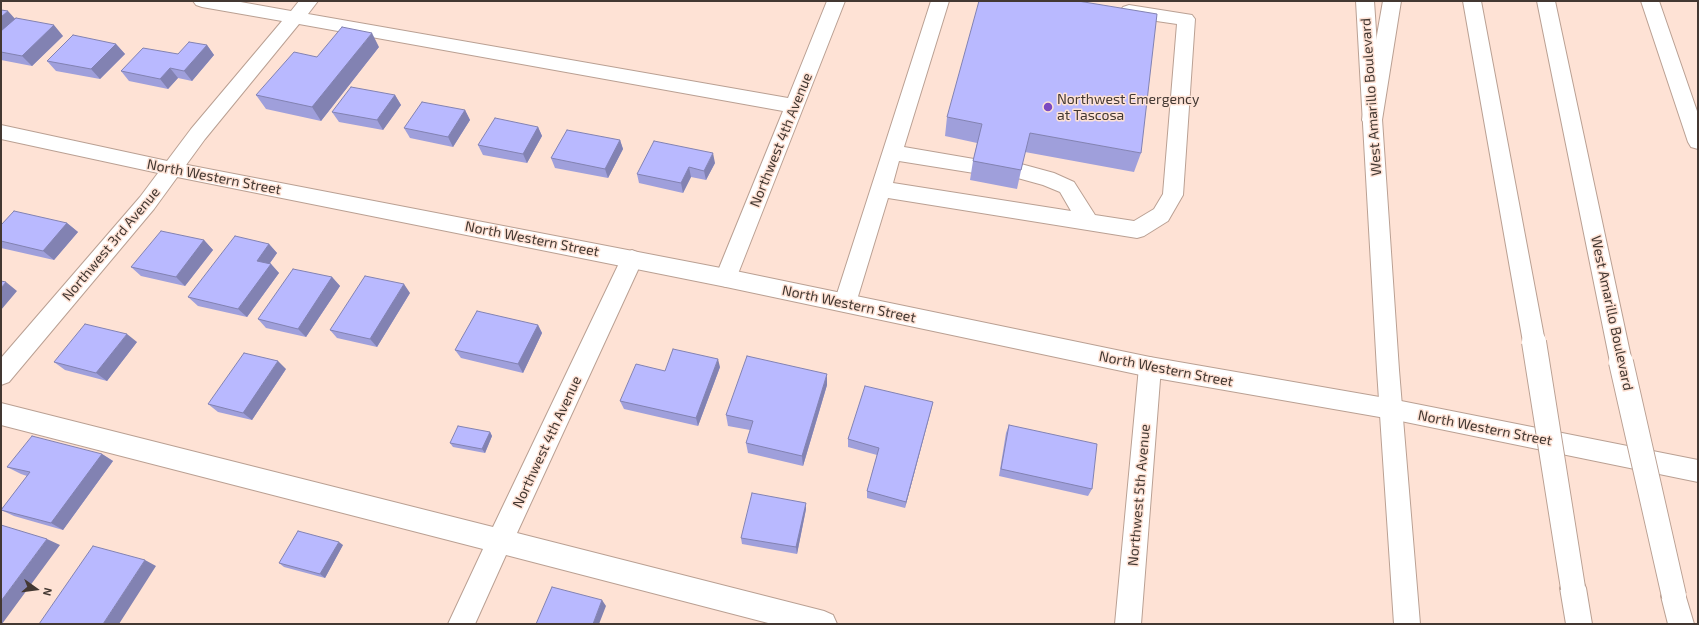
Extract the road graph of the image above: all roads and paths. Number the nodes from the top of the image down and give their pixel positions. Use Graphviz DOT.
graph roads {
  1 [pos="202,1"];
  2 [pos="309,1"];
  3 [pos="836,1"];
  4 [pos="940,1"];
  5 [pos="1364,1"];
  6 [pos="1392,1"];
  7 [pos="1472,1"];
  8 [pos="1546,1"];
  9 [pos="1650,1"];
  10 [pos="1110,9"];
  11 [pos="1187,10"];
  12 [pos="295,17"];
  13 [pos="795,106"];
  14 [pos="1372,120"];
  15 [pos="1,132"];
  16 [pos="1698,142"];
  17 [pos="893,153"];
  18 [pos="974,166"];
  19 [pos="172,169"];
  20 [pos="1021,172"];
  21 [pos="881,189"];
  22 [pos="1088,222"];
  23 [pos="632,259"];
  24 [pos="726,278"];
  25 [pos="845,303"];
  26 [pos="1150,366"];
  27 [pos="1,374"];
  28 [pos="1391,409"];
  29 [pos="1,414"];
  30 [pos="1698,471"];
  31 [pos="500,541"];
  32 [pos="461,624"];
  33 [pos="824,624"];
  34 [pos="1128,624"];
  35 [pos="1407,624"];
  36 [pos="1579,624"];
  37 [pos="1680,624"];
  1 -- 12 [label="main road"];
  2 -- 12 [label="main road, Northwest 3rd Avenue"];
  3 -- 13 [label="main road, Northwest 4th Avenue"];
  4 -- 17 [label="main road"];
  5 -- 14 [label="main road, West Amarillo Boulevard"];
  6 -- 14 [label="main road"];
  7 -- 36 [label="main road, bridge"];
  8 -- 37 [label="main road, West Amarillo Boulevard, bridge"];
  9 -- 16 [label="main road"];
  10 -- 11 [label="main road"];
  11 -- 22 [label="main road"];
  12 -- 13 [label="main road"];
  12 -- 19 [label="main road, Northwest 3rd Avenue"];
  13 -- 24 [label="main road, Northwest 4th Avenue"];
  14 -- 28 [label="main road, West Amarillo Boulevard"];
  15 -- 19 [label="main road, North Western Street"];
  17 -- 18 [label="main road"];
  17 -- 21 [label="main road"];
  19 -- 23 [label="main road, North Western Street"];
  19 -- 27 [label="main road, Northwest 3rd Avenue"];
  20 -- 22 [label="main road"];
  21 -- 22 [label="main road"];
  21 -- 25 [label="main road"];
  23 -- 24 [label="main road, North Western Street"];
  23 -- 31 [label="main road, Northwest 4th Avenue"];
  24 -- 25 [label="main road, North Western Street"];
  25 -- 26 [label="main road, North Western Street"];
  26 -- 28 [label="main road, North Western Street"];
  26 -- 34 [label="main road, Northwest 5th Avenue"];
  28 -- 30 [label="main road, North Western Street"];
  28 -- 35 [label="main road, West Amarillo Boulevard"];
  29 -- 31 [label="main road"];
  31 -- 32 [label="main road, Northwest 4th Avenue"];
  31 -- 33 [label="main road"];
}
